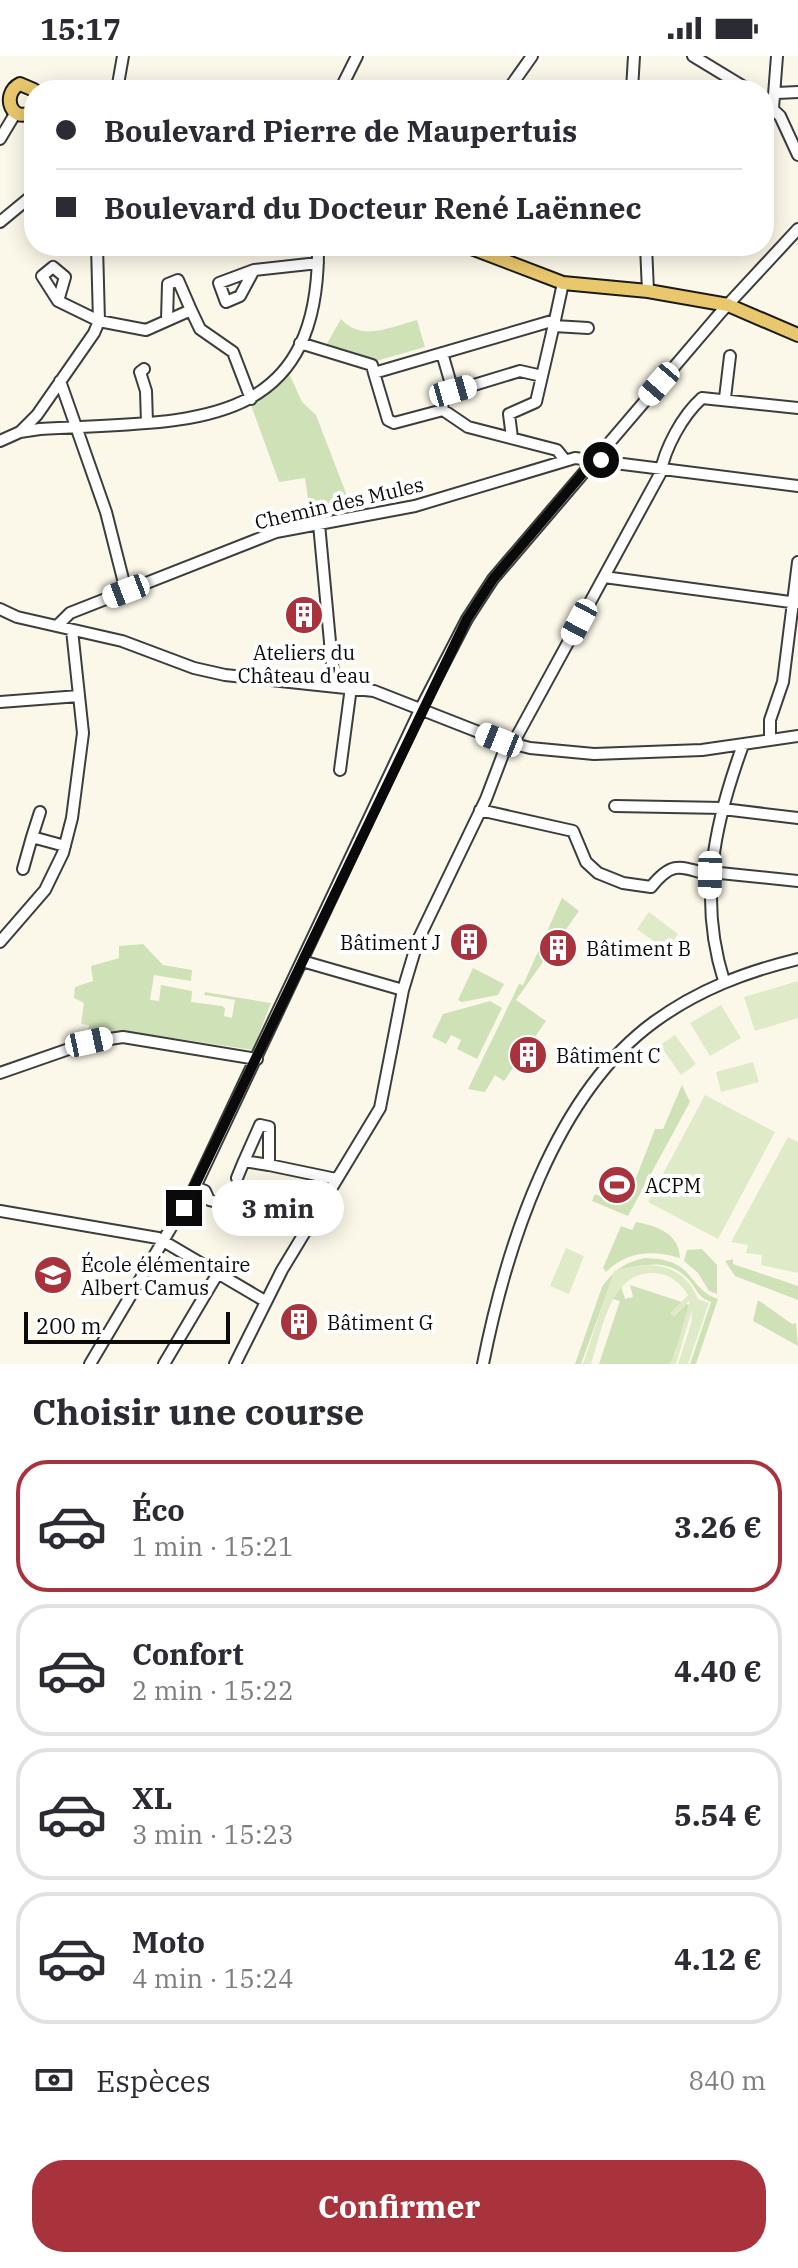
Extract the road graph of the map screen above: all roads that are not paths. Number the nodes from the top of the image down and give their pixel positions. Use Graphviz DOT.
graph roads {
  1 [pos="123,56"];
  2 [pos="357,56"];
  3 [pos="532,56"];
  4 [pos="634,56"];
  5 [pos="693,56"];
  6 [pos="777,56"];
  7 [pos="119,80"];
  8 [pos="345,80"];
  9 [pos="515,80"];
  10 [pos="633,80"];
  11 [pos="731,80"];
  12 [pos="24,86"];
  13 [pos="4,89"];
  14 [pos="798,92"];
  15 [pos="777,93"];
  16 [pos="774,97"];
  17 [pos="774,113"];
  18 [pos="15,114"];
  19 [pos="24,115"];
  20 [pos="0,139"];
  21 [pos="798,155"];
  22 [pos="24,202"];
  23 [pos="0,222"];
  24 [pos="798,229"];
  25 [pos="774,255"];
  26 [pos="97,256"];
  27 [pos="318,256"];
  28 [pos="492,256"];
  29 [pos="646,256"];
  30 [pos="773,256"];
  31 [pos="318,263"];
  32 [pos="254,270"];
  33 [pos="563,283"];
  34 [pos="648,291"];
  35 [pos="58,301"];
  36 [pos="728,305"];
  37 [pos="191,310"];
  38 [pos="167,320"];
  39 [pos="99,321"];
  40 [pos="555,323"];
  41 [pos="588,328"];
  42 [pos="798,335"];
  43 [pos="300,343"];
  44 [pos="442,353"];
  45 [pos="730,356"];
  46 [pos="144,369"];
  47 [pos="374,373"];
  48 [pos="542,376"];
  49 [pos="60,381"];
  50 [pos="453,391"];
  51 [pos="725,398"];
  52 [pos="251,399"];
  53 [pos="798,408"];
  54 [pos="443,410"];
  55 [pos="37,415"];
  56 [pos="147,423"];
  57 [pos="77,427"];
  58 [pos="40,429"];
  59 [pos="20,432"];
  60 [pos="512,438"];
  61 [pos="0,441"];
  62 [pos="595,459"];
  63 [pos="565,460"];
  64 [pos="661,468"];
  65 [pos="798,486"];
  66 [pos="319,524"];
  67 [pos="798,562"];
  68 [pos="604,577"];
  69 [pos="126,591"];
  70 [pos="795,602"];
  71 [pos="0,609"];
  72 [pos="57,626"];
  73 [pos="72,630"];
  74 [pos="334,685"];
  75 [pos="351,687"];
  76 [pos="79,696"];
  77 [pos="0,702"];
  78 [pos="421,708"];
  79 [pos="798,733"];
  80 [pos="771,738"];
  81 [pos="511,743"];
  82 [pos="743,745"];
  83 [pos="680,749"];
  84 [pos="340,770"];
  85 [pos="615,806"];
  86 [pos="723,809"];
  87 [pos="480,810"];
  88 [pos="40,812"];
  89 [pos="798,818"];
  90 [pos="32,837"];
  91 [pos="65,846"];
  92 [pos="23,869"];
  93 [pos="710,874"];
  94 [pos="798,881"];
  95 [pos="0,942"];
  96 [pos="798,959"];
  97 [pos="302,961"];
  98 [pos="724,981"];
  99 [pos="403,990"];
  100 [pos="257,1059"];
  101 [pos="0,1073"];
  102 [pos="244,1161"];
  103 [pos="269,1165"];
  104 [pos="237,1178"];
  105 [pos="336,1179"];
  106 [pos="195,1187"];
  107 [pos="0,1211"];
  108 [pos="310,1225"];
  109 [pos="165,1241"];
  110 [pos="218,1273"];
  111 [pos="265,1301"];
  112 [pos="90,1364"];
  113 [pos="164,1364"];
  114 [pos="235,1364"];
  115 [pos="483,1364"];
  1 -- 7 [label="street"];
  2 -- 8 [label="street"];
  3 -- 9 [label="street"];
  4 -- 10 [label="street"];
  5 -- 11 [label="street"];
  6 -- 15 [label="street"];
  12 -- 13 [label="main road"];
  13 -- 18 [label="main road"];
  14 -- 15 [label="street"];
  15 -- 16 [label="street"];
  17 -- 21 [label="street"];
  18 -- 19 [label="main road"];
  18 -- 20 [label="street"];
  22 -- 23 [label="street"];
  24 -- 25 [label="street"];
  26 -- 39 [label="street"];
  27 -- 31 [label="street"];
  28 -- 33 [label="main road"];
  29 -- 34 [label="street"];
  30 -- 36 [label="street"];
  31 -- 32 [label="street"];
  31 -- 43 [label="street"];
  33 -- 34 [label="main road"];
  33 -- 40 [label="street"];
  34 -- 36 [label="main road"];
  35 -- 39 [label="street"];
  36 -- 42 [label="main road"];
  36 -- 62 [label="street"];
  37 -- 38 [label="street"];
  37 -- 38 [label="street"];
  37 -- 52 [label="street"];
  38 -- 39 [label="street"];
  39 -- 49 [label="street"];
  40 -- 41 [label="street"];
  40 -- 44 [label="street"];
  40 -- 48 [label="street"];
  43 -- 47 [label="street"];
  43 -- 52 [label="street"];
  44 -- 47 [label="street"];
  44 -- 50 [label="street"];
  45 -- 51 [label="street"];
  46 -- 56 [label="street"];
  47 -- 54 [label="street"];
  48 -- 50 [label="street"];
  48 -- 60 [label="street"];
  49 -- 55 [label="street"];
  49 -- 57 [label="street"];
  50 -- 54 [label="street"];
  51 -- 53 [label="street"];
  51 -- 64 [label="street"];
  52 -- 56 [label="street"];
  54 -- 60 [label="street"];
  55 -- 58 [label="street"];
  55 -- 59 [label="street"];
  56 -- 57 [label="street"];
  57 -- 58 [label="street"];
  57 -- 69 [label="street"];
  58 -- 59 [label="street"];
  59 -- 61 [label="street"];
  60 -- 63 [label="street"];
  62 -- 63 [label="street, Chemin des Mules"];
  62 -- 64 [label="street, Chemin des Mules"];
  62 -- 78 [label="street"];
  63 -- 66 [label="street, Chemin des Mules"];
  64 -- 65 [label="street, Chemin des Mules"];
  64 -- 68 [label="street"];
  66 -- 69 [label="street, Chemin des Mules"];
  66 -- 74 [label="street"];
  67 -- 70 [label="street"];
  68 -- 70 [label="street"];
  68 -- 81 [label="street"];
  69 -- 72 [label="street, Chemin des Mules"];
  70 -- 80 [label="street"];
  71 -- 72 [label="street"];
  72 -- 73 [label="street"];
  73 -- 74 [label="street"];
  73 -- 76 [label="street"];
  74 -- 75 [label="street"];
  75 -- 78 [label="street"];
  75 -- 84 [label="street"];
  76 -- 77 [label="street"];
  76 -- 91 [label="street"];
  78 -- 81 [label="street"];
  78 -- 97 [label="street"];
  79 -- 80 [label="street"];
  80 -- 82 [label="street"];
  80 -- 83 [label="street"];
  81 -- 83 [label="street"];
  81 -- 87 [label="street"];
  82 -- 83 [label="street"];
  82 -- 86 [label="street"];
  85 -- 86 [label="street"];
  86 -- 89 [label="street"];
  86 -- 93 [label="street"];
  87 -- 93 [label="street"];
  87 -- 99 [label="street"];
  88 -- 90 [label="street"];
  90 -- 91 [label="street"];
  90 -- 92 [label="street"];
  91 -- 95 [label="street"];
  93 -- 94 [label="street"];
  93 -- 98 [label="street"];
  96 -- 98 [label="street"];
  97 -- 99 [label="street"];
  97 -- 100 [label="street"];
  98 -- 115 [label="street"];
  99 -- 105 [label="street"];
  100 -- 101 [label="street"];
  100 -- 106 [label="street"];
  102 -- 103 [label="street"];
  102 -- 103 [label="street"];
  102 -- 104 [label="street"];
  103 -- 105 [label="street"];
  105 -- 108 [label="street"];
  106 -- 108 [label="street"];
  106 -- 109 [label="street"];
  107 -- 109 [label="street"];
  108 -- 111 [label="street"];
  109 -- 110 [label="street"];
  109 -- 112 [label="street"];
  110 -- 111 [label="street"];
  110 -- 113 [label="street"];
  111 -- 114 [label="street"];
}
